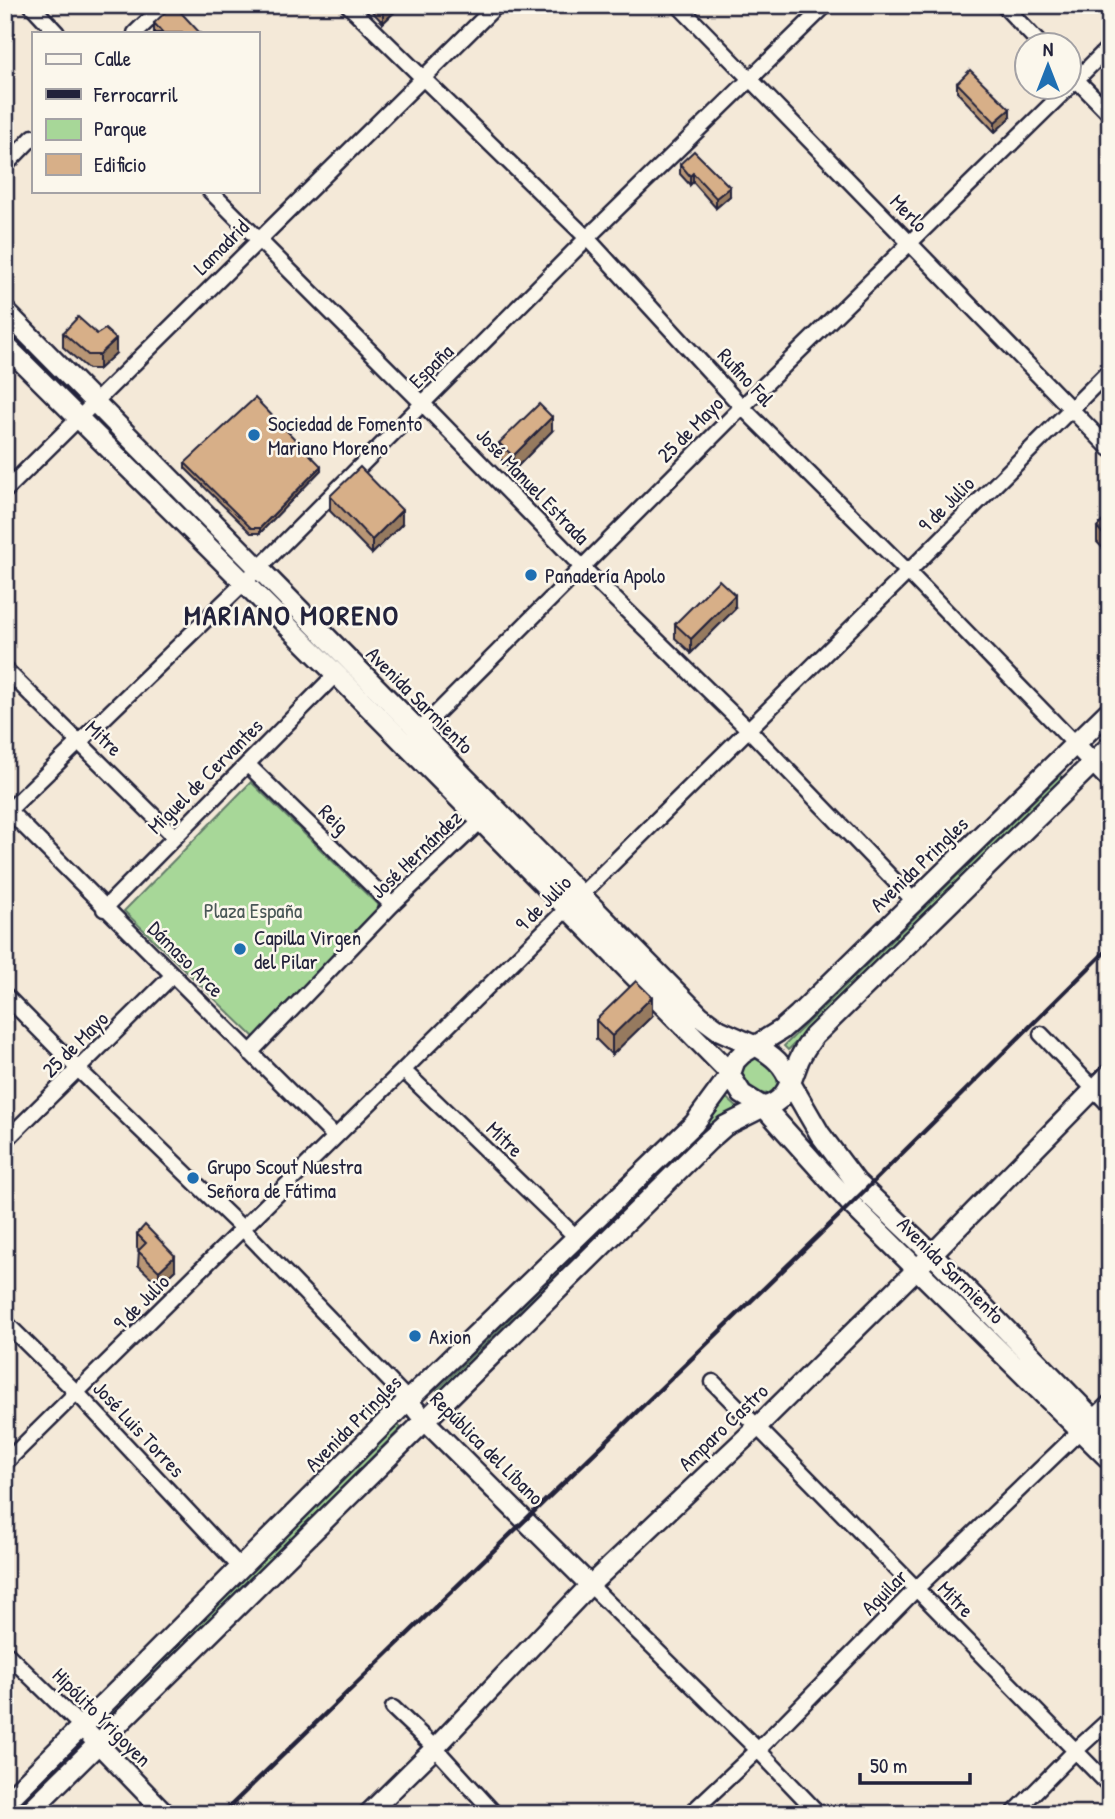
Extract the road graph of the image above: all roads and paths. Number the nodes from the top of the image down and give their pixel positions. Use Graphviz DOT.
graph roads {
  1 [pos="31,5"];
  2 [pos="164,5"];
  3 [pos="348,5"];
  4 [pos="497,5"];
  5 [pos="678,5"];
  6 [pos="826,5"];
  7 [pos="1003,5"];
  8 [pos="56,32"];
  9 [pos="136,32"];
  10 [pos="1029,32"];
  11 [pos="1110,46"];
  12 [pos="1084,69"];
  13 [pos="423,79"];
  14 [pos="751,79"];
  15 [pos="1084,92"];
  16 [pos="1050,102"];
  17 [pos="1110,114"];
  18 [pos="32,138"];
  19 [pos="5,166"];
  20 [pos="211,192"];
  21 [pos="587,237"];
  22 [pos="258,240"];
  23 [pos="909,244"];
  24 [pos="5,310"];
  25 [pos="5,345"];
  26 [pos="1110,370"];
  27 [pos="96,402"];
  28 [pos="424,404"];
  29 [pos="742,407"];
  30 [pos="1070,409"];
  31 [pos="78,420"];
  32 [pos="1110,449"];
  33 [pos="5,491"];
  34 [pos="582,567"];
  35 [pos="259,568"];
  36 [pos="908,572"];
  37 [pos="244,582"];
  38 [pos="5,669"];
  39 [pos="336,674"];
  40 [pos="1110,710"];
  41 [pos="748,730"];
  42 [pos="412,738"];
  43 [pos="78,742"];
  44 [pos="1075,744"];
  45 [pos="1110,746"];
  46 [pos="1093,763"];
  47 [pos="247,764"];
  48 [pos="1110,780"];
  49 [pos="495,807"];
  50 [pos="7,812"];
  51 [pos="481,822"];
  52 [pos="175,836"];
  53 [pos="581,894"];
  54 [pos="914,901"];
  55 [pos="392,905"];
  56 [pos="104,909"];
  57 [pos="566,909"];
  58 [pos="173,975"];
  59 [pos="5,995"];
  60 [pos="1041,1034"];
  61 [pos="756,1046"];
  62 [pos="250,1053"];
  63 [pos="79,1070"];
  64 [pos="404,1070"];
  65 [pos="1110,1073"];
  66 [pos="730,1074"];
  67 [pos="791,1083"];
  68 [pos="1093,1089"];
  69 [pos="1110,1106"];
  70 [pos="764,1107"];
  71 [pos="335,1137"];
  72 [pos="5,1141"];
  73 [pos="243,1229"];
  74 [pos="576,1237"];
  75 [pos="932,1255"];
  76 [pos="917,1269"];
  77 [pos="5,1322"];
  78 [pos="713,1382"];
  79 [pos="78,1394"];
  80 [pos="408,1400"];
  81 [pos="1110,1402"];
  82 [pos="425,1420"];
  83 [pos="1087,1425"];
  84 [pos="758,1426"];
  85 [pos="1110,1436"];
  86 [pos="1110,1460"];
  87 [pos="5,1463"];
  88 [pos="240,1567"];
  89 [pos="590,1585"];
  90 [pos="916,1588"];
  91 [pos="5,1653"];
  92 [pos="393,1708"];
  93 [pos="1110,1719"];
  94 [pos="82,1727"];
  95 [pos="99,1744"];
  96 [pos="435,1748"];
  97 [pos="758,1750"];
  98 [pos="1075,1751"];
  99 [pos="1110,1786"];
  100 [pos="5,1803"];
  101 [pos="27,1814"];
  102 [pos="166,1814"];
  103 [pos="368,1814"];
  104 [pos="495,1814"];
  105 [pos="690,1814"];
  106 [pos="819,1814"];
  107 [pos="1013,1814"];
  1 -- 8 [label="street"];
  2 -- 9 [label="street"];
  3 -- 13 [label="street, Rufino Fal"];
  4 -- 13 [label="street, Lamadrid"];
  5 -- 14 [label="street, Merlo"];
  6 -- 14 [label="street, España"];
  7 -- 10 [label="street"];
  11 -- 12 [label="street, 25 de Mayo"];
  13 -- 21 [label="street, Rufino Fal"];
  13 -- 22 [label="street, Lamadrid"];
  14 -- 21 [label="street, España"];
  14 -- 23 [label="street, Merlo"];
  15 -- 17 [label="street"];
  16 -- 23 [label="street, 25 de Mayo"];
  18 -- 19 [label="street"];
  20 -- 22 [label="street, José Manuel Estrada"];
  21 -- 28 [label="street, España"];
  21 -- 29 [label="street, Rufino Fal"];
  22 -- 27 [label="street, Lamadrid"];
  22 -- 28 [label="street, José Manuel Estrada"];
  23 -- 29 [label="street, 25 de Mayo"];
  23 -- 30 [label="street, Merlo"];
  24 -- 27 [label="main road, Avenida Sarmiento"];
  25 -- 31 [label="main road, Avenida Sarmiento"];
  26 -- 30 [label="street, 9 de Julio"];
  27 -- 31 [label="street, Lamadrid"];
  27 -- 35 [label="main road, Avenida Sarmiento"];
  28 -- 34 [label="street, José Manuel Estrada"];
  28 -- 35 [label="street, España"];
  29 -- 34 [label="street, 25 de Mayo"];
  29 -- 36 [label="street, Rufino Fal"];
  30 -- 32 [label="street, Merlo"];
  30 -- 36 [label="street, 9 de Julio"];
  31 -- 33 [label="street, Lamadrid"];
  31 -- 37 [label="main road, Avenida Sarmiento"];
  34 -- 41 [label="street, José Manuel Estrada"];
  34 -- 42 [label="street, 25 de Mayo"];
  35 -- 37 [label="street, España"];
  35 -- 42 [label="main road, Avenida Sarmiento"];
  36 -- 41 [label="street, 9 de Julio"];
  36 -- 44 [label="street, Rufino Fal"];
  37 -- 39 [label="main road, Avenida Sarmiento"];
  37 -- 43 [label="street, España"];
  38 -- 43 [label="street, Mitre"];
  39 -- 42 [label="main road, Avenida Sarmiento"];
  39 -- 47 [label="street, Miguel de Cervantes"];
  40 -- 44 [label="main road, Avenida Pringles"];
  41 -- 53 [label="street, 9 de Julio"];
  41 -- 54 [label="street, José Manuel Estrada"];
  42 -- 49 [label="main road, Avenida Sarmiento"];
  42 -- 51 [label="main road, Avenida Sarmiento"];
  43 -- 50 [label="street, España"];
  43 -- 52 [label="street, Mitre"];
  44 -- 46 [label="street, Rufino Fal"];
  44 -- 54 [label="main road, Avenida Pringles"];
  45 -- 46 [label="main road"];
  46 -- 48 [label="street, Rufino Fal"];
  46 -- 67 [label="main road"];
  47 -- 52 [label="street, Miguel de Cervantes"];
  47 -- 55 [label="street, Reig"];
  49 -- 51 [label="street, José Hernández"];
  49 -- 53 [label="main road, Avenida Sarmiento"];
  50 -- 56 [label="street, Dámaso Arce"];
  51 -- 55 [label="street, José Hernández"];
  51 -- 57 [label="main road, Avenida Sarmiento"];
  52 -- 56 [label="street, Miguel de Cervantes"];
  53 -- 57 [label="street, 9 de Julio"];
  53 -- 61 [label="main road, Avenida Sarmiento"];
  54 -- 61 [label="main road, Avenida Pringles"];
  55 -- 62 [label="street, José Hernández"];
  56 -- 58 [label="street, Dámaso Arce"];
  57 -- 64 [label="street, 9 de Julio"];
  57 -- 66 [label="main road, Avenida Sarmiento"];
  58 -- 62 [label="street, Dámaso Arce"];
  58 -- 63 [label="street, 25 de Mayo"];
  59 -- 63 [label="street, República del Líbano"];
  60 -- 68 [label="street"];
  61 -- 66 [label="main road"];
  61 -- 67 [label="main road"];
  62 -- 71 [label="street, Dámaso Arce"];
  63 -- 72 [label="street, 25 de Mayo"];
  63 -- 73 [label="street, República del Líbano"];
  64 -- 71 [label="street, 9 de Julio"];
  64 -- 74 [label="street, Mitre"];
  65 -- 68 [label="street, Amparo Castro"];
  66 -- 70 [label="main road"];
  66 -- 74 [label="main road, Avenida Pringles"];
  67 -- 70 [label="main road"];
  67 -- 75 [label="main road, Avenida Sarmiento"];
  68 -- 69 [label="street"];
  68 -- 75 [label="street, Amparo Castro"];
  70 -- 76 [label="main road, Avenida Sarmiento"];
  70 -- 82 [label="main road"];
  71 -- 73 [label="street, 9 de Julio"];
  73 -- 79 [label="street, 9 de Julio"];
  73 -- 80 [label="street, República del Líbano"];
  74 -- 80 [label="main road, Avenida Pringles"];
  75 -- 76 [label="street, Amparo Castro"];
  75 -- 83 [label="main road, Avenida Sarmiento"];
  76 -- 83 [label="main road, Avenida Sarmiento"];
  76 -- 84 [label="street, Amparo Castro"];
  77 -- 79 [label="street, José Luis Torres"];
  78 -- 84 [label="street, Mitre"];
  79 -- 87 [label="street, 9 de Julio"];
  79 -- 88 [label="street, José Luis Torres"];
  80 -- 82 [label="street, República del Líbano"];
  80 -- 88 [label="main road, Avenida Pringles"];
  81 -- 83 [label="street, Aguilar"];
  82 -- 89 [label="street, República del Líbano"];
  82 -- 95 [label="main road"];
  83 -- 85 [label="main road, Avenida Sarmiento"];
  83 -- 86 [label="main road, Avenida Sarmiento"];
  83 -- 90 [label="street, Aguilar"];
  84 -- 89 [label="street, Amparo Castro"];
  84 -- 90 [label="street, Mitre"];
  88 -- 94 [label="main road, Avenida Pringles"];
  89 -- 96 [label="street, Amparo Castro"];
  89 -- 97 [label="street, República del Líbano"];
  90 -- 97 [label="street, Aguilar"];
  90 -- 98 [label="street, Mitre"];
  91 -- 94 [label="street, Hipólito Yrigoyen"];
  92 -- 96 [label="street"];
  93 -- 98 [label="street"];
  94 -- 95 [label="street, Hipólito Yrigoyen"];
  94 -- 100 [label="main road, Avenida Pringles"];
  95 -- 101 [label="main road"];
  95 -- 102 [label="street, Hipólito Yrigoyen"];
  96 -- 103 [label="street, Amparo Castro"];
  96 -- 104 [label="street"];
  97 -- 105 [label="street, Aguilar"];
  97 -- 106 [label="street, República del Líbano"];
  98 -- 99 [label="street, Mitre"];
  98 -- 107 [label="street"];
}
